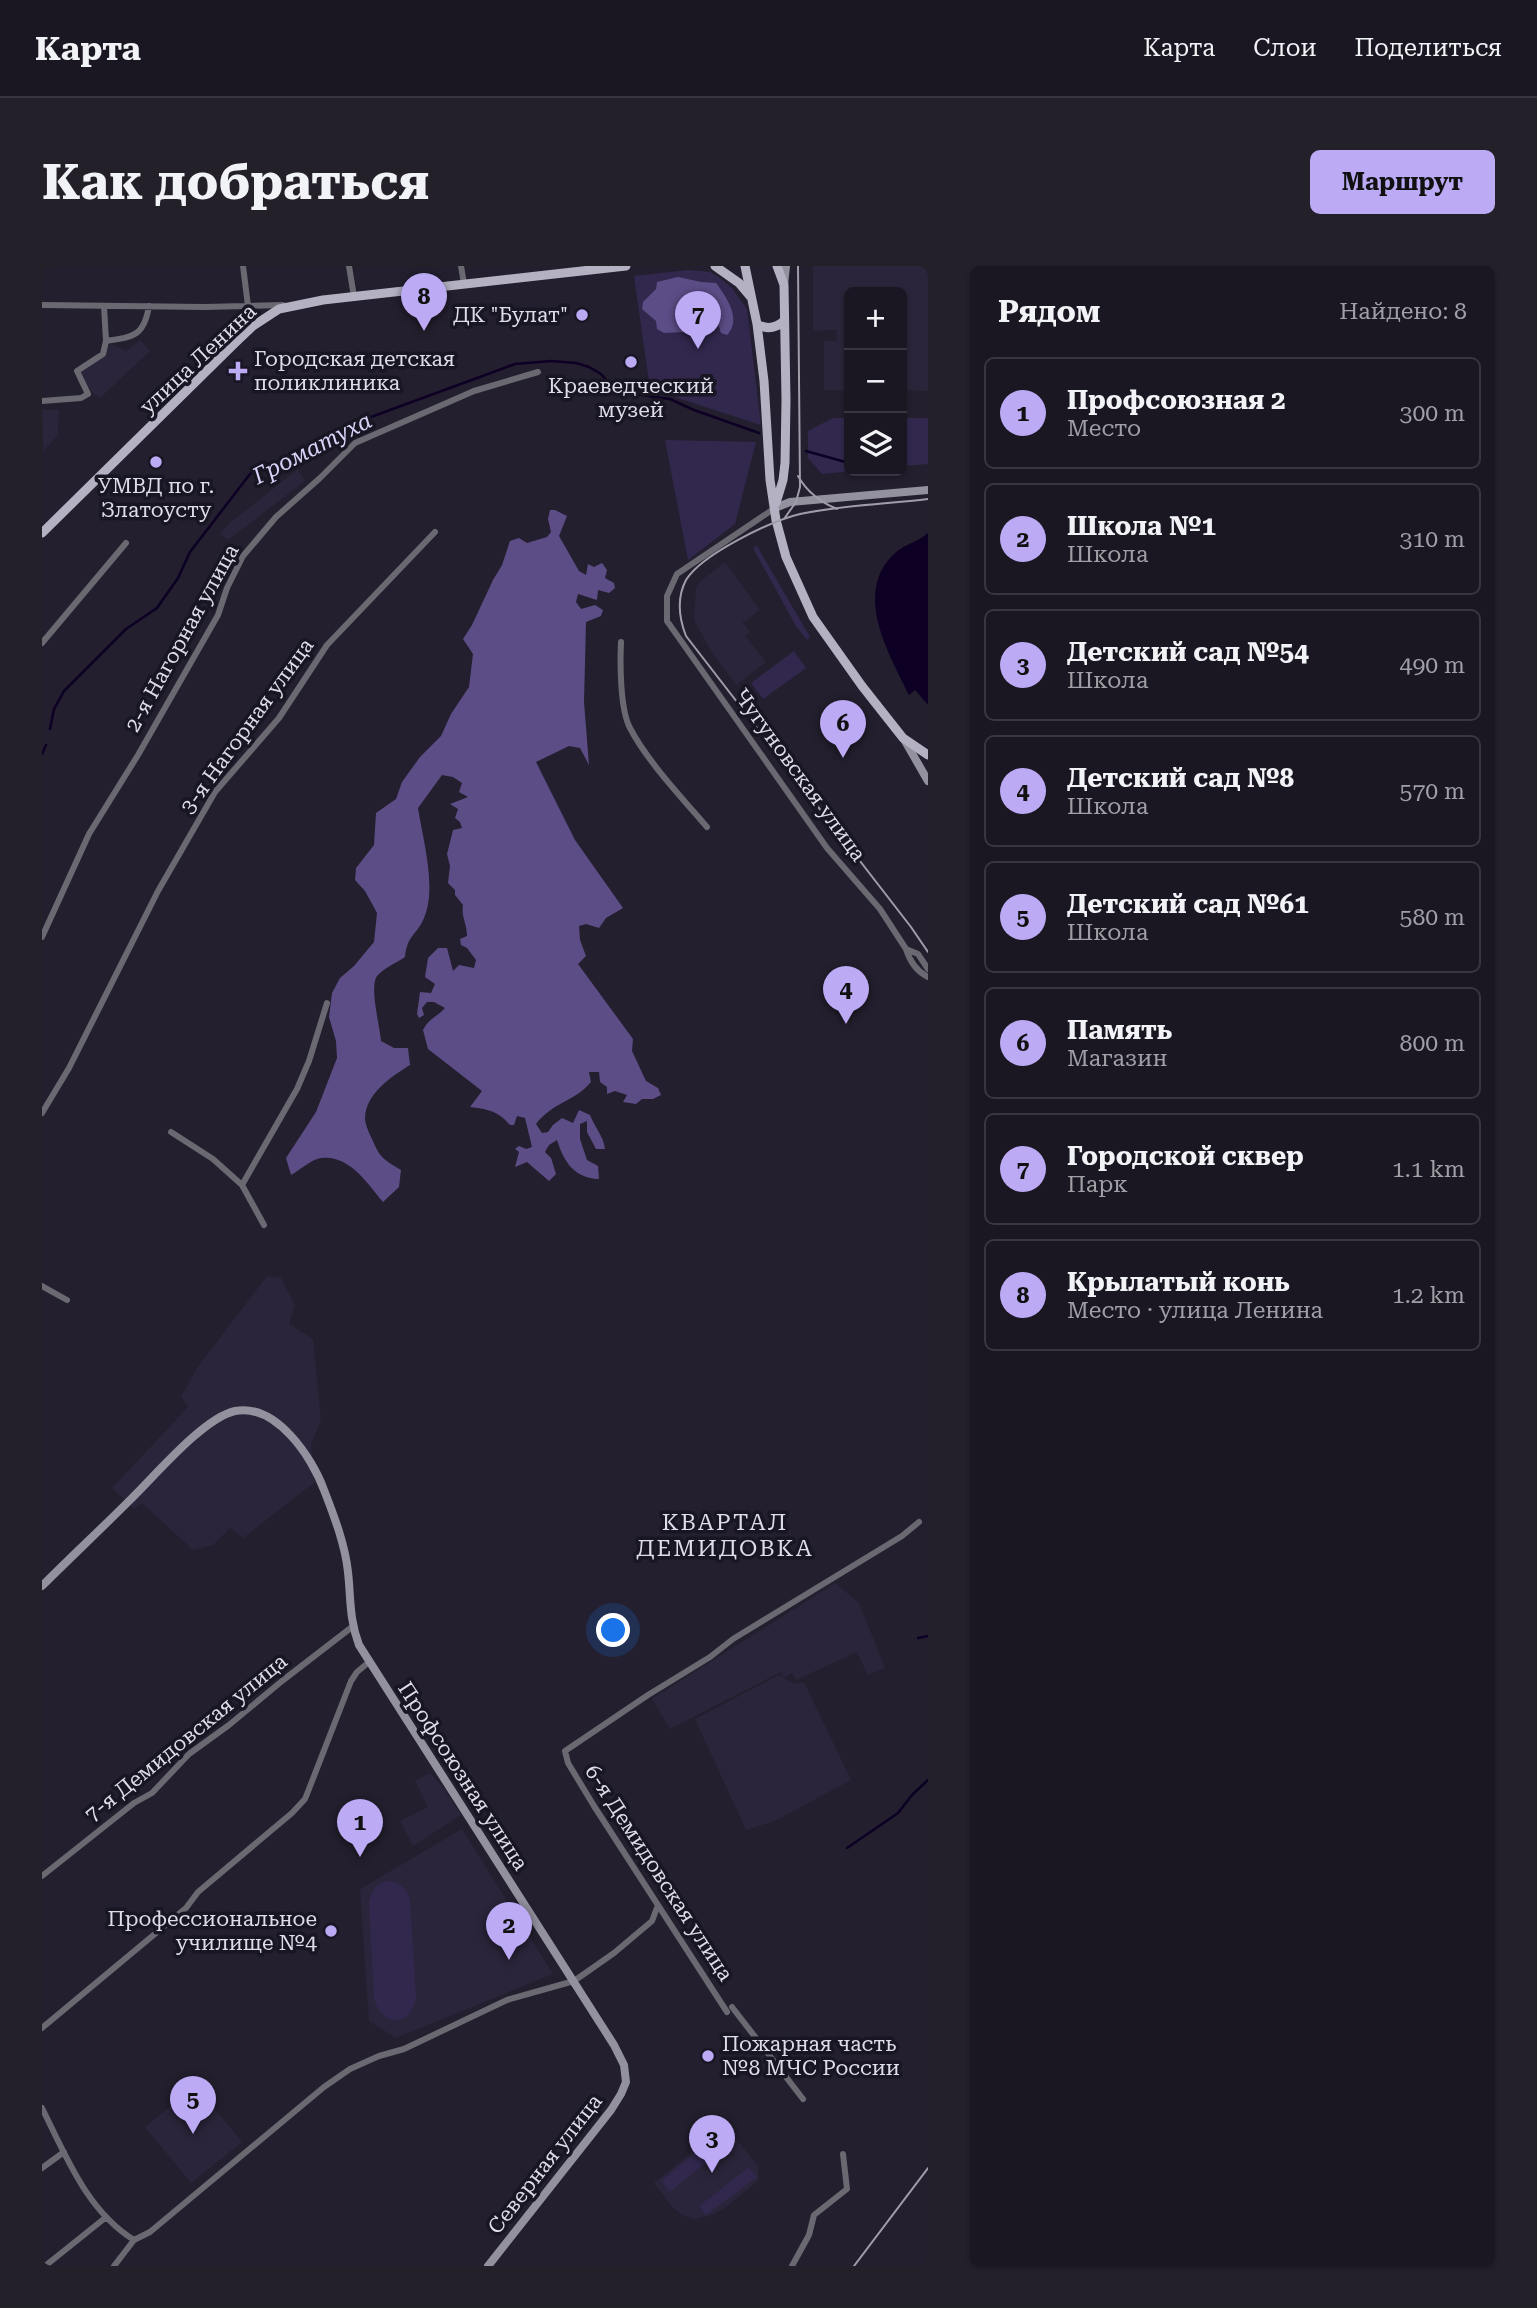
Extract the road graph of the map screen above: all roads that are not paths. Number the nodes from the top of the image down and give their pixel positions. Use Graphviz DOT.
graph roads {
  1 [pos="243,266"];
  2 [pos="349,266"];
  3 [pos="461,266"];
  4 [pos="626,266"];
  5 [pos="715,266"];
  6 [pos="745,266"];
  7 [pos="777,266"];
  8 [pos="786,266"];
  9 [pos="549,270"];
  10 [pos="464,284"];
  11 [pos="785,285"];
  12 [pos="354,297"];
  13 [pos="751,298"];
  14 [pos="299,304"];
  15 [pos="42,305"];
  16 [pos="104,306"];
  17 [pos="149,306"];
  18 [pos="248,306"];
  19 [pos="784,321"];
  20 [pos="757,324"];
  21 [pos="106,341"];
  22 [pos="538,372"];
  23 [pos="42,401"];
  24 [pos="928,490"];
  25 [pos="775,508"];
  26 [pos="435,532"];
  27 [pos="42,533"];
  28 [pos="126,543"];
  29 [pos="621,642"];
  30 [pos="42,643"];
  31 [pos="903,738"];
  32 [pos="928,755"];
  33 [pos="928,781"];
  34 [pos="707,827"];
  35 [pos="42,937"];
  36 [pos="906,949"];
  37 [pos="928,969"];
  38 [pos="928,977"];
  39 [pos="327,1003"];
  40 [pos="42,1113"];
  41 [pos="171,1132"];
  42 [pos="242,1185"];
  43 [pos="264,1225"];
  44 [pos="42,1286"];
  45 [pos="67,1300"];
  46 [pos="919,1521"];
  47 [pos="42,1586"];
  48 [pos="352,1627"];
  49 [pos="369,1662"];
  50 [pos="42,1877"];
  51 [pos="658,1905"];
  52 [pos="574,1981"];
  53 [pos="42,2028"];
  54 [pos="626,2082"];
  55 [pos="803,2099"];
  56 [pos="42,2108"];
  57 [pos="64,2152"];
  58 [pos="843,2154"];
  59 [pos="42,2168"];
  60 [pos="105,2218"];
  61 [pos="134,2240"];
  62 [pos="46,2266"];
  63 [pos="114,2266"];
  64 [pos="488,2266"];
  65 [pos="792,2266"];
  1 -- 18 [label="street"];
  2 -- 12 [label="street"];
  3 -- 10 [label="street"];
  4 -- 9 [label="main road, улица Ленина"];
  5 -- 13 [label="main road"];
  6 -- 13 [label="main road"];
  7 -- 11 [label="main road"];
  8 -- 11 [label="main road"];
  9 -- 10 [label="main road, улица Ленина"];
  10 -- 12 [label="main road, улица Ленина"];
  11 -- 19 [label="main road"];
  12 -- 14 [label="main road, улица Ленина"];
  13 -- 20 [label="main road"];
  14 -- 18 [label="street"];
  14 -- 27 [label="main road, улица Ленина"];
  15 -- 16 [label="street"];
  16 -- 17 [label="street"];
  16 -- 21 [label="street"];
  17 -- 18 [label="street"];
  17 -- 21 [label="street"];
  19 -- 20 [label="main road"];
  19 -- 25 [label="main road"];
  20 -- 25 [label="main road"];
  21 -- 23 [label="street"];
  22 -- 35 [label="street, 2-я Нагорная улица"];
  24 -- 25 [label="main road"];
  25 -- 31 [label="main road"];
  25 -- 36 [label="street, Чугуновская улица"];
  26 -- 40 [label="street, 3-я Нагорная улица"];
  28 -- 30 [label="street"];
  29 -- 34 [label="street"];
  31 -- 32 [label="main road"];
  31 -- 33 [label="main road"];
  36 -- 37 [label="street, Чугуновская улица"];
  36 -- 38 [label="street, Чугуновская улица"];
  39 -- 42 [label="street"];
  41 -- 42 [label="street"];
  42 -- 43 [label="street"];
  44 -- 45 [label="street"];
  46 -- 51 [label="street, 6-я Демидовская улица"];
  47 -- 48 [label="main road, Профсоюзная улица"];
  48 -- 49 [label="main road, Профсоюзная улица"];
  48 -- 50 [label="street, 7-я Демидовская улица"];
  49 -- 52 [label="main road, Профсоюзная улица"];
  49 -- 53 [label="street"];
  51 -- 52 [label="street"];
  51 -- 55 [label="street, 6-я Демидовская улица"];
  52 -- 54 [label="main road, Профсоюзная улица"];
  52 -- 61 [label="street"];
  54 -- 64 [label="main road, Северная улица"];
  56 -- 57 [label="street"];
  57 -- 59 [label="street"];
  57 -- 60 [label="street"];
  58 -- 65 [label="street"];
  60 -- 61 [label="street"];
  60 -- 62 [label="street"];
  61 -- 63 [label="street"];
}
